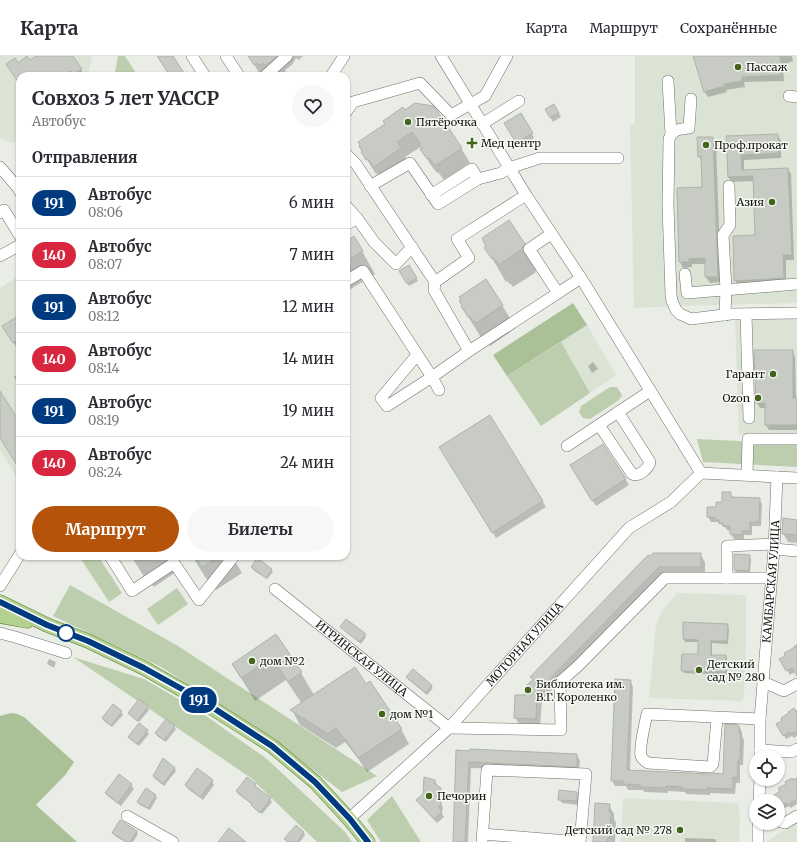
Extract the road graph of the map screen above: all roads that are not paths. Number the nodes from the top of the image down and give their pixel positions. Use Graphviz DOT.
graph roads {
  1 [pos="192,56"];
  2 [pos="226,56"];
  3 [pos="287,56"];
  4 [pos="344,56"];
  5 [pos="441,56"];
  6 [pos="507,56"];
  7 [pos="202,72"];
  8 [pos="236,72"];
  9 [pos="269,72"];
  10 [pos="334,72"];
  11 [pos="668,81"];
  12 [pos="691,99"];
  13 [pos="519,101"];
  14 [pos="470,104"];
  15 [pos="350,106"];
  16 [pos="482,124"];
  17 [pos="670,134"];
  18 [pos="350,158"];
  19 [pos="618,158"];
  20 [pos="0,167"];
  21 [pos="510,168"];
  22 [pos="16,186"];
  23 [pos="370,186"];
  24 [pos="729,186"];
  25 [pos="526,195"];
  26 [pos="1,209"];
  27 [pos="350,210"];
  28 [pos="357,218"];
  29 [pos="350,222"];
  30 [pos="16,230"];
  31 [pos="551,234"];
  32 [pos="16,247"];
  33 [pos="412,247"];
  34 [pos="0,256"];
  35 [pos="685,274"];
  36 [pos="581,278"];
  37 [pos="350,279"];
  38 [pos="435,282"];
  39 [pos="797,284"];
  40 [pos="726,289"];
  41 [pos="558,293"];
  42 [pos="797,313"];
  43 [pos="746,314"];
  44 [pos="725,315"];
  45 [pos="469,351"];
  46 [pos="417,355"];
  47 [pos="432,378"];
  48 [pos="439,390"];
  49 [pos="650,391"];
  50 [pos="618,412"];
  51 [pos="749,418"];
  52 [pos="599,425"];
  53 [pos="797,439"];
  54 [pos="567,446"];
  55 [pos="701,473"];
  56 [pos="747,475"];
  57 [pos="777,477"];
  58 [pos="797,478"];
  59 [pos="774,546"];
  60 [pos="797,551"];
  61 [pos="16,560"];
  62 [pos="113,560"];
  63 [pos="231,560"];
  64 [pos="727,578"];
  65 [pos="771,578"];
  66 [pos="0,586"];
  67 [pos="275,589"];
  68 [pos="0,602"];
  69 [pos="0,616"];
  70 [pos="20,620"];
  71 [pos="47,625"];
  72 [pos="0,633"];
  73 [pos="15,636"];
  74 [pos="66,653"];
  75 [pos="763,682"];
  76 [pos="797,684"];
  77 [pos="717,718"];
  78 [pos="760,719"];
  79 [pos="449,728"];
  80 [pos="797,748"];
  81 [pos="760,750"];
  82 [pos="785,752"];
  83 [pos="127,816"];
  84 [pos="797,816"];
  85 [pos="350,819"];
  86 [pos="785,822"];
  87 [pos="758,830"];
  88 [pos="482,838"];
  89 [pos="173,842"];
  90 [pos="368,842"];
  91 [pos="758,842"];
  1 -- 7 [label="street"];
  2 -- 8 [label="street"];
  3 -- 9 [label="street"];
  4 -- 10 [label="street"];
  5 -- 14 [label="street"];
  6 -- 14 [label="street"];
  11 -- 17 [label="street"];
  12 -- 17 [label="street"];
  13 -- 16 [label="street"];
  14 -- 15 [label="street"];
  14 -- 16 [label="street"];
  16 -- 21 [label="street"];
  17 -- 44 [label="street"];
  18 -- 23 [label="street"];
  19 -- 21 [label="street"];
  20 -- 22 [label="street"];
  21 -- 23 [label="street"];
  21 -- 25 [label="street"];
  23 -- 33 [label="street"];
  24 -- 40 [label="street"];
  25 -- 31 [label="street"];
  25 -- 38 [label="street"];
  26 -- 30 [label="street"];
  27 -- 28 [label="street"];
  28 -- 29 [label="street"];
  28 -- 33 [label="street"];
  31 -- 36 [label="street"];
  31 -- 41 [label="street"];
  32 -- 34 [label="street"];
  33 -- 38 [label="street"];
  35 -- 40 [label="street"];
  36 -- 41 [label="street"];
  36 -- 49 [label="street"];
  37 -- 46 [label="street"];
  38 -- 45 [label="street"];
  39 -- 40 [label="street"];
  40 -- 44 [label="street"];
  41 -- 45 [label="street"];
  42 -- 43 [label="street"];
  43 -- 44 [label="street"];
  43 -- 51 [label="street"];
  45 -- 47 [label="street"];
  46 -- 47 [label="street"];
  46 -- 47 [label="street"];
  47 -- 48 [label="street"];
  49 -- 50 [label="street"];
  49 -- 55 [label="street"];
  50 -- 52 [label="street"];
  50 -- 52 [label="street"];
  52 -- 54 [label="street"];
  53 -- 56 [label="street"];
  55 -- 56 [label="street"];
  55 -- 79 [label="street, МОТОРНАЯ УЛИЦА"];
  56 -- 57 [label="street"];
  57 -- 58 [label="street"];
  57 -- 59 [label="street, КАМБАРСКАЯ УЛИЦА"];
  59 -- 60 [label="street"];
  59 -- 64 [label="street"];
  59 -- 65 [label="street, КАМБАРСКАЯ УЛИЦА"];
  61 -- 66 [label="street"];
  62 -- 63 [label="street"];
  64 -- 65 [label="street"];
  64 -- 79 [label="street"];
  65 -- 75 [label="street, КАМБАРСКАЯ УЛИЦА"];
  67 -- 79 [label="street, ИГРИНСКАЯ УЛИЦА"];
  68 -- 71 [label="main road"];
  69 -- 70 [label="main road"];
  70 -- 71 [label="main road"];
  70 -- 73 [label="street"];
  71 -- 85 [label="main road"];
  72 -- 73 [label="street"];
  73 -- 74 [label="street"];
  75 -- 76 [label="street"];
  75 -- 78 [label="street, КАМБАРСКАЯ УЛИЦА"];
  77 -- 77 [label="street"];
  77 -- 78 [label="street"];
  78 -- 81 [label="street, КАМБАРСКАЯ УЛИЦА"];
  79 -- 85 [label="street, МОТОРНАЯ УЛИЦА"];
  80 -- 82 [label="street"];
  83 -- 89 [label="street"];
  84 -- 86 [label="street"];
  85 -- 90 [label="main road"];
  87 -- 91 [label="street"];
  88 -- 88 [label="street"];
}
